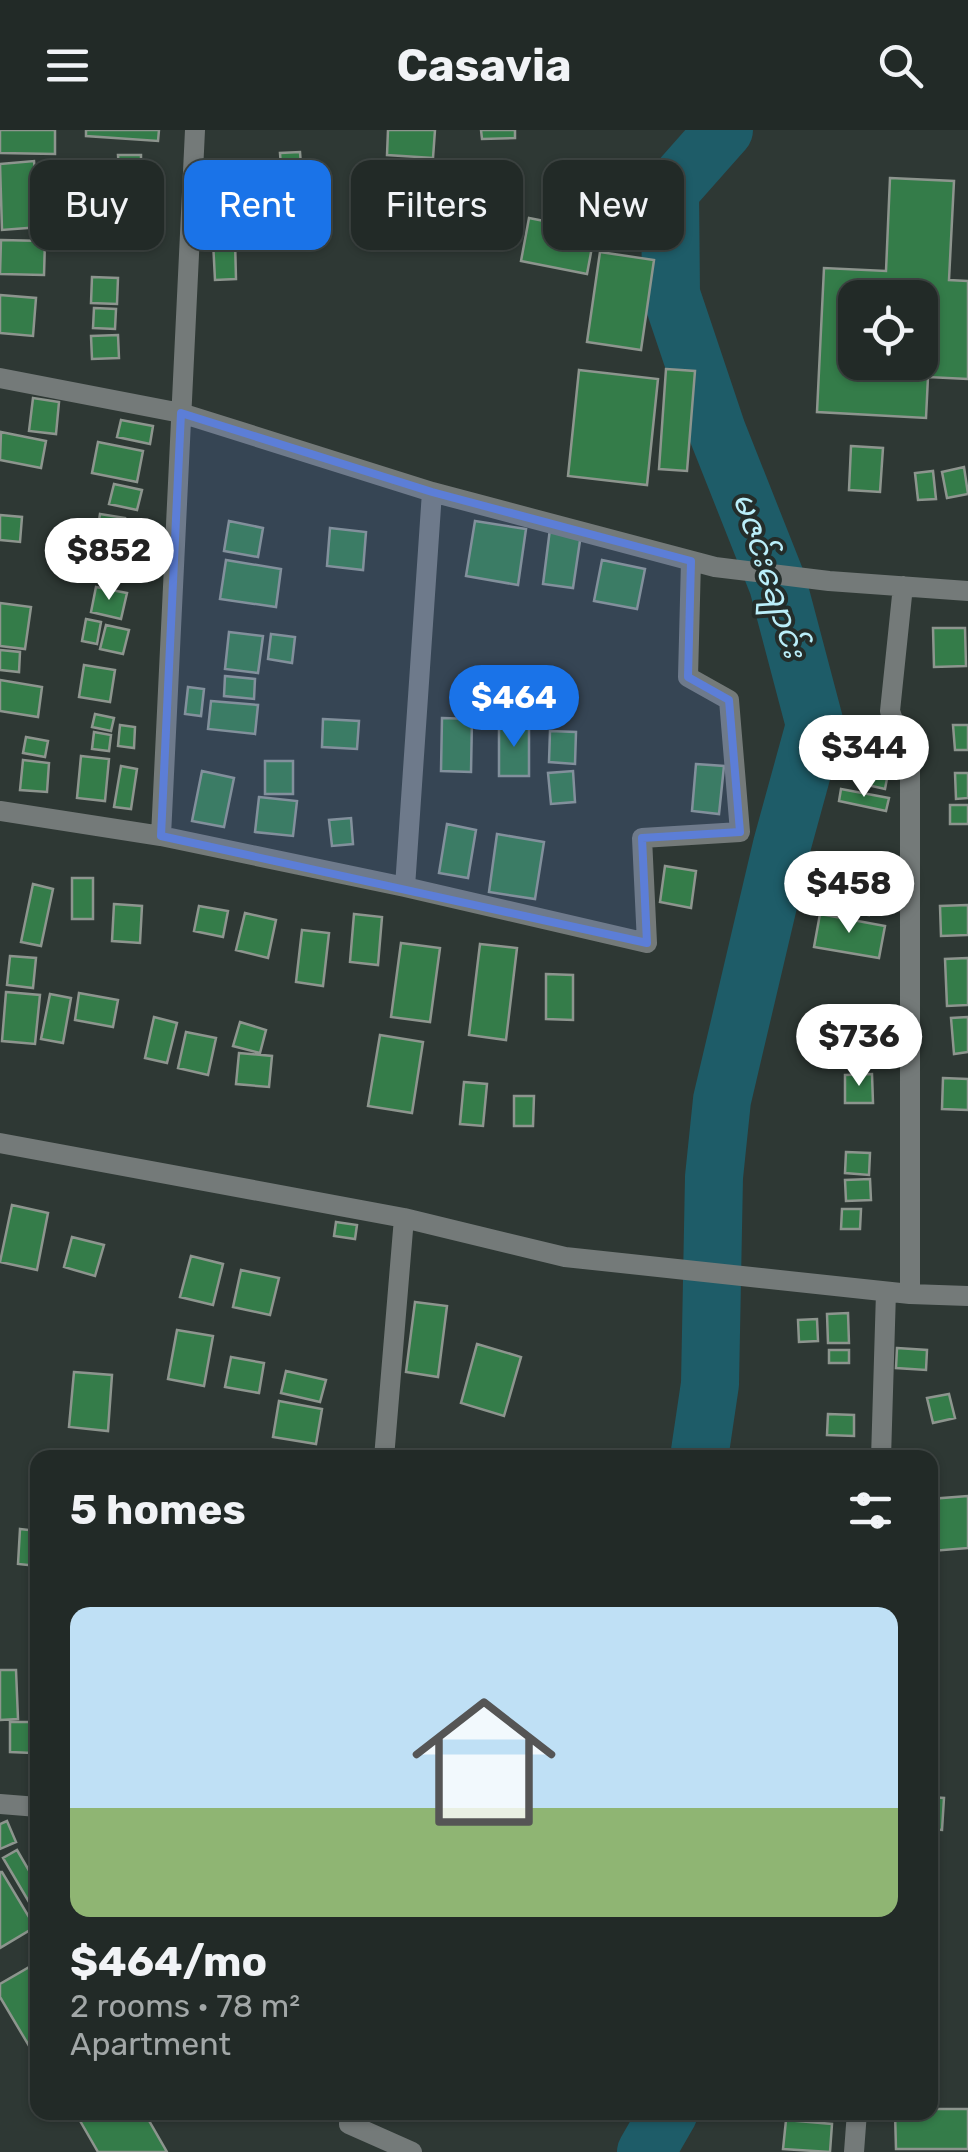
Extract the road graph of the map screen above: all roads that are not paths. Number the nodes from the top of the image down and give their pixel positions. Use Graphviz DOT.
graph roads {
  1 [pos="195,130"];
  2 [pos="0,378"];
  3 [pos="181,412"];
  4 [pos="432,492"];
  5 [pos="691,561"];
  6 [pos="903,586"];
  7 [pos="968,591"];
  8 [pos="0,811"];
  9 [pos="161,836"];
  10 [pos="405,887"];
  11 [pos="0,1142"];
  12 [pos="404,1218"];
  13 [pos="886,1292"];
  14 [pos="910,1294"];
  15 [pos="968,1296"];
  16 [pos="385,1450"];
  17 [pos="880,1450"];
  18 [pos="0,1804"];
  19 [pos="30,1806"];
  20 [pos="350,2120"];
  21 [pos="856,2120"];
  22 [pos="412,2152"];
  23 [pos="854,2152"];
  1 -- 3 [label="street"];
  2 -- 3 [label="street"];
  3 -- 4 [label="street"];
  3 -- 9 [label="street"];
  4 -- 5 [label="street"];
  4 -- 10 [label="street"];
  5 -- 6 [label="street"];
  5 -- 10 [label="street"];
  6 -- 7 [label="street"];
  6 -- 14 [label="street"];
  8 -- 9 [label="street"];
  9 -- 10 [label="street"];
  11 -- 12 [label="street"];
  12 -- 13 [label="street"];
  12 -- 16 [label="street"];
  13 -- 14 [label="street"];
  13 -- 17 [label="street"];
  14 -- 15 [label="street"];
  18 -- 19 [label="street"];
  20 -- 22 [label="street"];
  21 -- 23 [label="street"];
}
